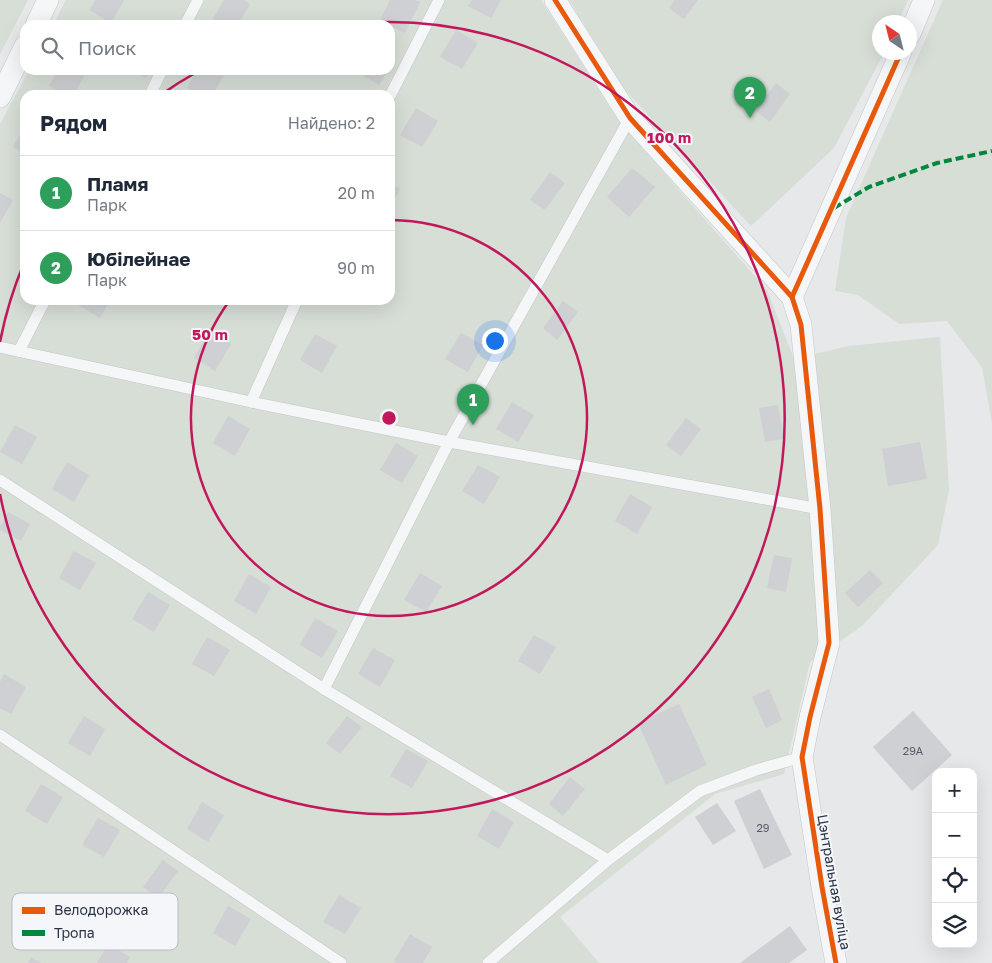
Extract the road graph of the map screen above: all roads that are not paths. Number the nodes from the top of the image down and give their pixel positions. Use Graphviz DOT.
graph roads {
  1 [pos="48,0"];
  2 [pos="198,0"];
  3 [pos="439,0"];
  4 [pos="555,0"];
  5 [pos="924,0"];
  6 [pos="917,17"];
  7 [pos="38,20"];
  8 [pos="188,20"];
  9 [pos="20,56"];
  10 [pos="897,60"];
  11 [pos="160,75"];
  12 [pos="152,90"];
  13 [pos="393,90"];
  14 [pos="0,97"];
  15 [pos="630,118"];
  16 [pos="792,297"];
  17 [pos="42,305"];
  18 [pos="295,305"];
  19 [pos="0,347"];
  20 [pos="19,351"];
  21 [pos="251,402"];
  22 [pos="449,442"];
  23 [pos="0,480"];
  24 [pos="820,509"];
  25 [pos="324,689"];
  26 [pos="0,735"];
  27 [pos="802,756"];
  28 [pos="608,860"];
  29 [pos="341,963"];
  30 [pos="488,963"];
  31 [pos="836,963"];
  1 -- 7 [label="street"];
  2 -- 8 [label="lane"];
  3 -- 13 [label="lane"];
  4 -- 15 [label="street"];
  5 -- 6 [label="street"];
  9 -- 14 [label="street"];
  10 -- 16 [label="street"];
  11 -- 12 [label="lane"];
  15 -- 16 [label="street"];
  15 -- 22 [label="lane"];
  16 -- 24 [label="street"];
  17 -- 20 [label="lane"];
  18 -- 21 [label="lane"];
  19 -- 20 [label="lane"];
  20 -- 21 [label="lane"];
  21 -- 22 [label="lane"];
  22 -- 24 [label="lane"];
  22 -- 25 [label="lane"];
  23 -- 25 [label="lane"];
  24 -- 27 [label="street"];
  25 -- 28 [label="lane"];
  26 -- 29 [label="lane"];
  27 -- 28 [label="lane"];
  27 -- 31 [label="street, Цэнтральная вуліца"];
  28 -- 30 [label="lane"];
}
